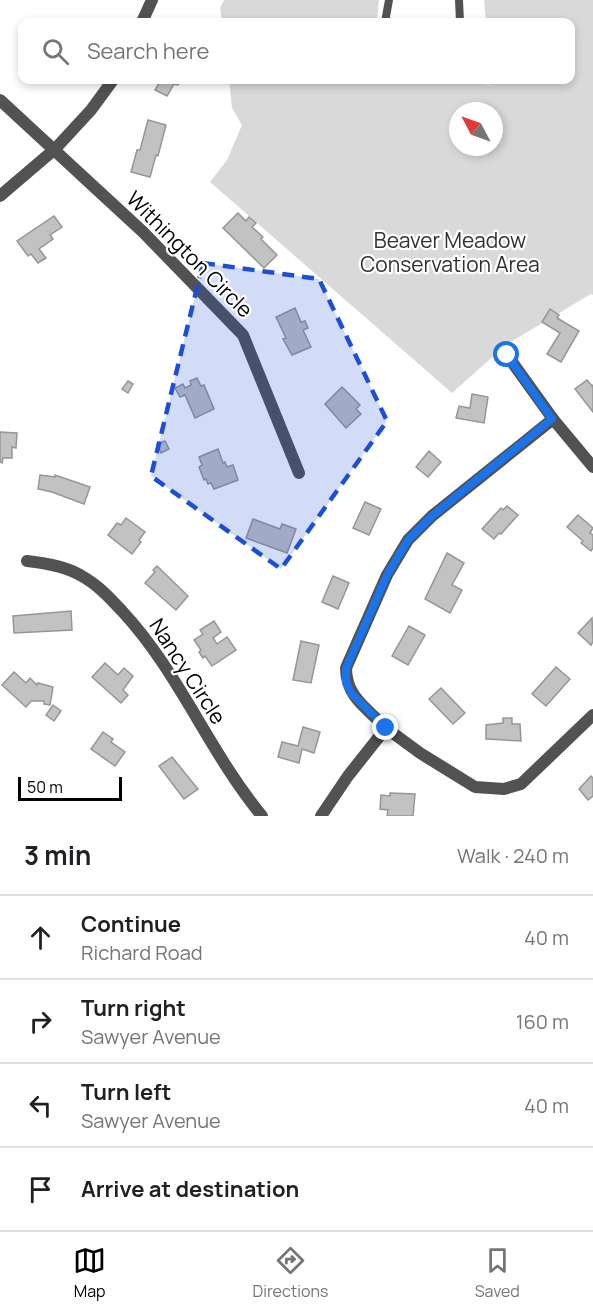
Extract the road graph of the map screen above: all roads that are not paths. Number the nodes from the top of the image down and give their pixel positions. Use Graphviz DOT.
graph roads {
  1 [pos="152,0"];
  2 [pos="389,0"];
  3 [pos="459,0"];
  4 [pos="144,18"];
  5 [pos="386,18"];
  6 [pos="460,18"];
  7 [pos="110,84"];
  8 [pos="0,100"];
  9 [pos="55,149"];
  10 [pos="0,196"];
  11 [pos="507,355"];
  12 [pos="552,419"];
  13 [pos="593,467"];
  14 [pos="299,473"];
  15 [pos="27,561"];
  16 [pos="593,715"];
  17 [pos="386,728"];
  18 [pos="262,816"];
  19 [pos="321,816"];
  1 -- 4 [label="street"];
  2 -- 5 [label="lane"];
  3 -- 6 [label="lane"];
  7 -- 9 [label="street"];
  8 -- 9 [label="street, Withington Circle"];
  9 -- 10 [label="street"];
  9 -- 14 [label="street, Withington Circle"];
  11 -- 12 [label="street"];
  12 -- 13 [label="street"];
  12 -- 17 [label="street"];
  15 -- 18 [label="street, Nancy Circle"];
  16 -- 17 [label="street"];
  17 -- 19 [label="street"];
}
